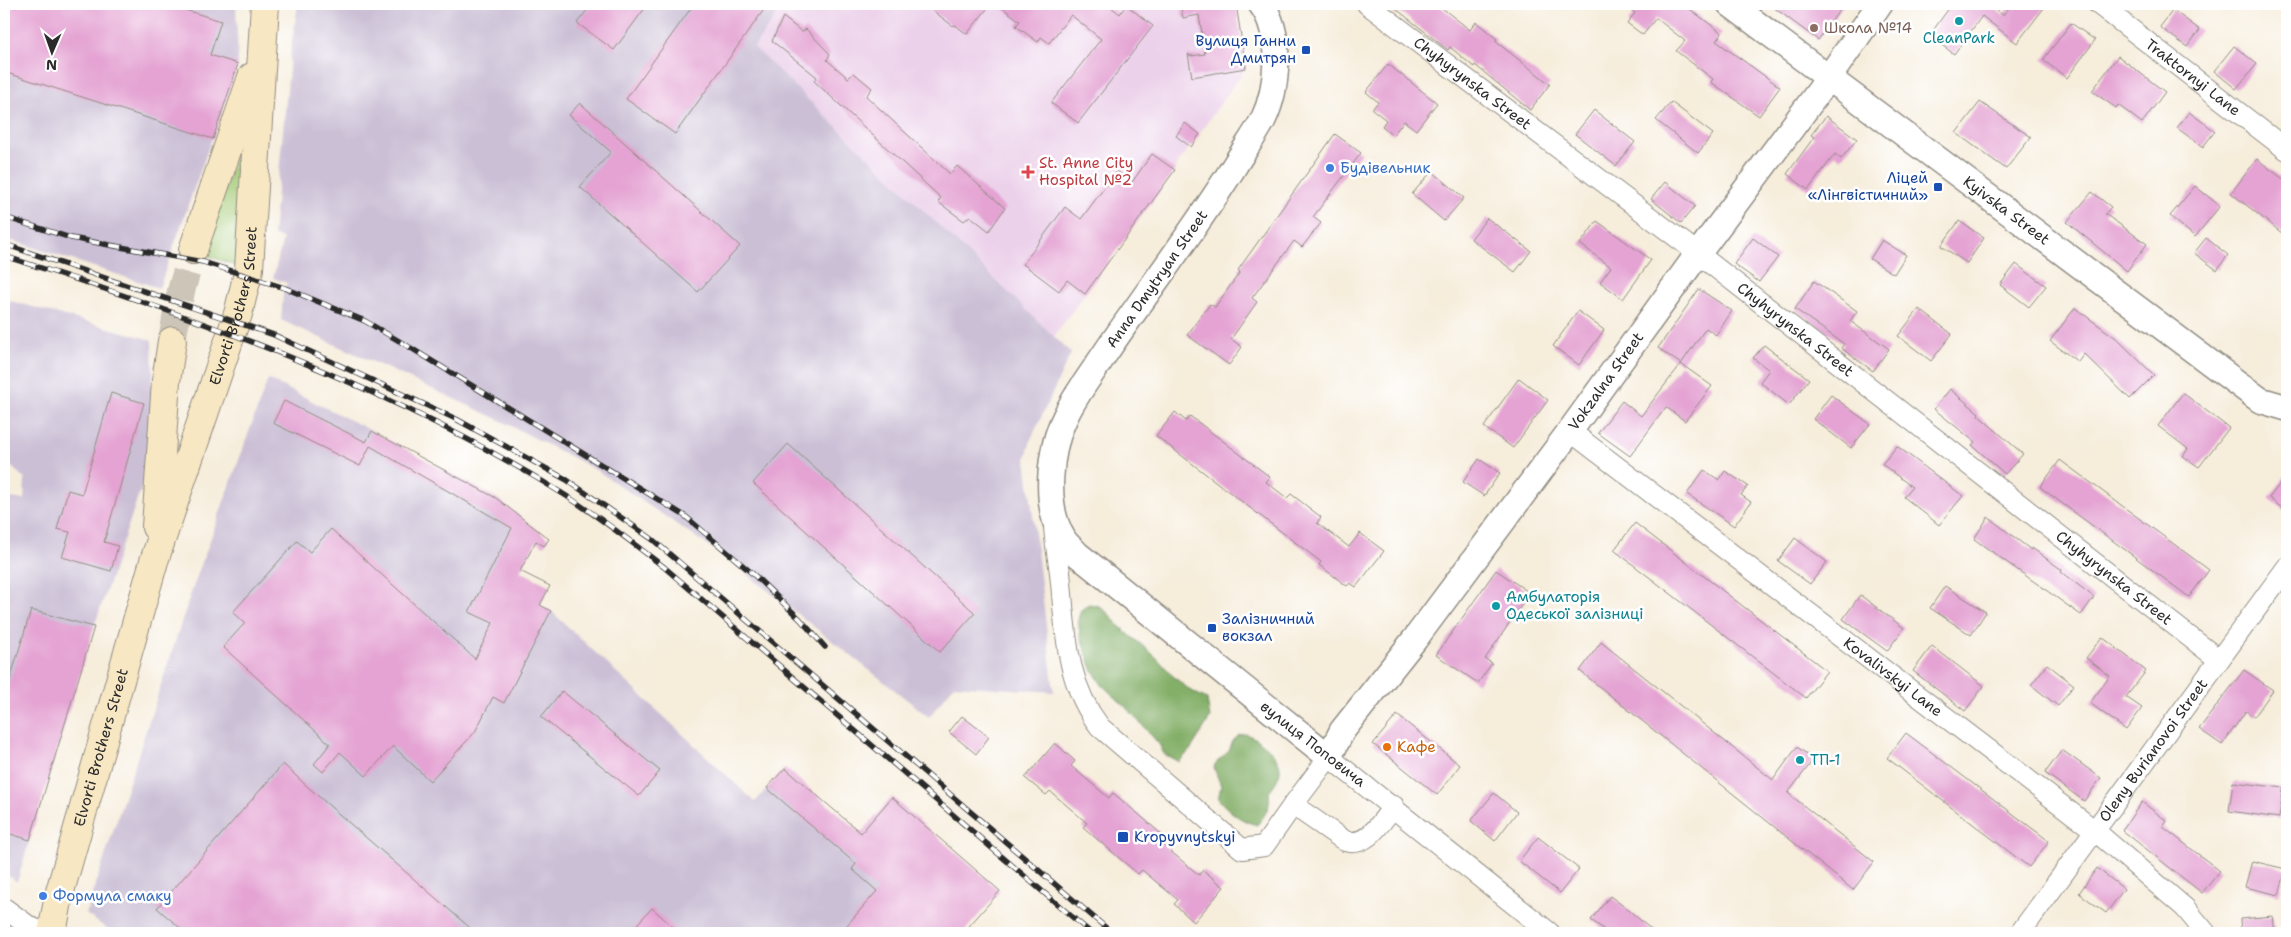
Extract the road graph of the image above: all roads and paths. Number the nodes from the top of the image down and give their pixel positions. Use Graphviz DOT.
graph roads {
  1 [pos="265,4"];
  2 [pos="1261,4"];
  3 [pos="1367,4"];
  4 [pos="1730,4"];
  5 [pos="1880,4"];
  6 [pos="2098,4"];
  7 [pos="263,42"];
  8 [pos="1828,78"];
  9 [pos="2287,150"];
  10 [pos="193,250"];
  11 [pos="1697,254"];
  12 [pos="172,341"];
  13 [pos="2287,408"];
  14 [pos="1570,431"];
  15 [pos="1055,513"];
  16 [pos="1077,554"];
  17 [pos="154,560"];
  18 [pos="2287,567"];
  19 [pos="2218,659"];
  20 [pos="1329,757"];
  21 [pos="1294,805"];
  22 [pos="1394,806"];
  23 [pos="2094,830"];
  24 [pos="4,908"];
  25 [pos="44,933"];
  26 [pos="52,933"];
  27 [pos="1550,933"];
  28 [pos="2020,933"];
  29 [pos="2206,933"];
  1 -- 7 [label="main road, Elvorti Brothers Street"];
  2 -- 15 [label="street, Anna Dmytryan Street"];
  3 -- 11 [label="street, Chyhyrynska Street"];
  4 -- 8 [label="street, Kyivska Street"];
  5 -- 8 [label="street, Vokzalna Street"];
  6 -- 9 [label="street, Traktornyi Lane"];
  7 -- 10 [label="main road, Elvorti Brothers Street"];
  7 -- 17 [label="main road, Elvorti Brothers Street"];
  8 -- 11 [label="street, Vokzalna Street"];
  8 -- 13 [label="street, Kyivska Street"];
  11 -- 14 [label="street, Vokzalna Street"];
  11 -- 19 [label="street, Chyhyrynska Street"];
  12 -- 17 [label="main road, Elvorti Brothers Street"];
  14 -- 20 [label="street, Vokzalna Street"];
  14 -- 23 [label="street, Kovalivskyi Lane"];
  15 -- 16 [label="street, Anna Dmytryan Street"];
  15 -- 21 [label="street"];
  16 -- 20 [label="street, вулиця Поповича"];
  17 -- 26 [label="main road, Elvorti Brothers Street"];
  18 -- 19 [label="street, Oleny Burianovoi Street"];
  19 -- 23 [label="street, Oleny Burianovoi Street"];
  20 -- 21 [label="street"];
  20 -- 22 [label="street, вулиця Поповича"];
  21 -- 22 [label="street"];
  22 -- 27 [label="street, вулиця Поповича"];
  23 -- 28 [label="street, Oleny Burianovoi Street"];
  23 -- 29 [label="street, Kovalivskyi Lane"];
  24 -- 25 [label="street"];
}
